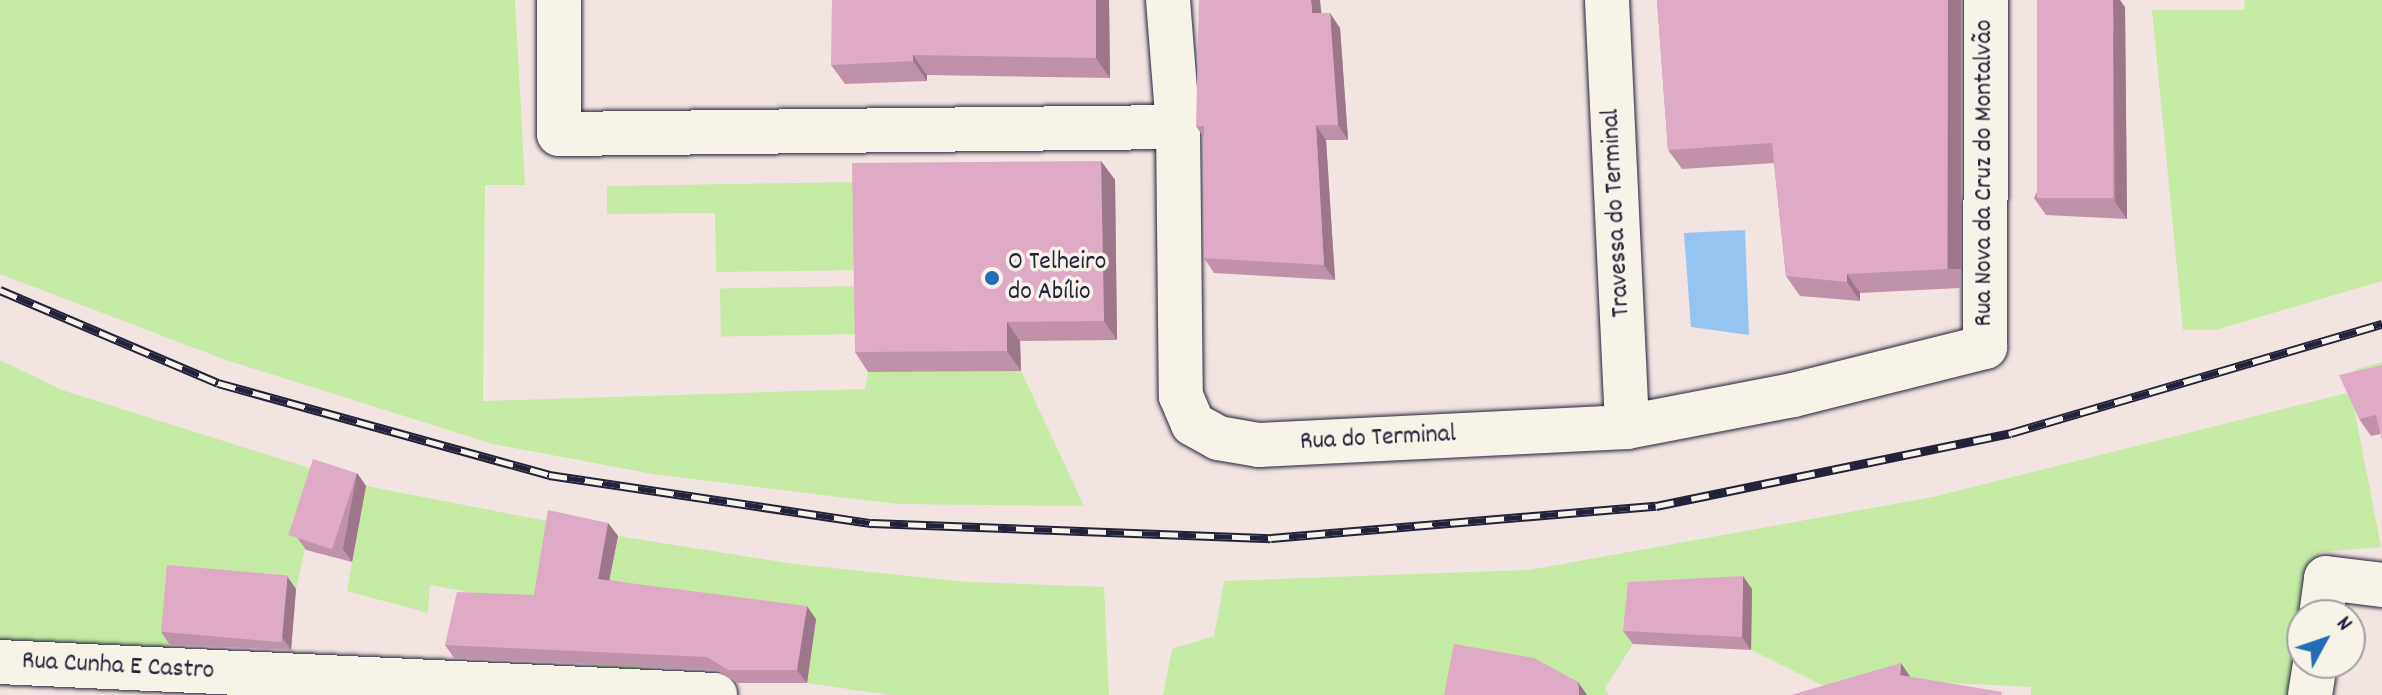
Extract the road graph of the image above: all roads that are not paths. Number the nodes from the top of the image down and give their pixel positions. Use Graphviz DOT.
graph roads {
  1 [pos="559,0"];
  2 [pos="1168,0"];
  3 [pos="1607,0"];
  4 [pos="1986,0"];
  5 [pos="1178,127"];
  6 [pos="1985,347"];
  7 [pos="1627,427"];
  8 [pos="2382,585"];
  9 [pos="2324,596"];
  10 [pos="0,662"];
  11 [pos="715,695"];
  1 -- 5 [label="street"];
  2 -- 5 [label="street, Rua do Terminal"];
  3 -- 7 [label="street, Travessa do Terminal"];
  4 -- 6 [label="street, Rua Nova da Cruz do Montalvão"];
  5 -- 7 [label="street, Rua do Terminal"];
  6 -- 7 [label="street, Rua do Terminal"];
  8 -- 9 [label="street"];
  10 -- 11 [label="street, Rua Cunha E Castro"];
}
